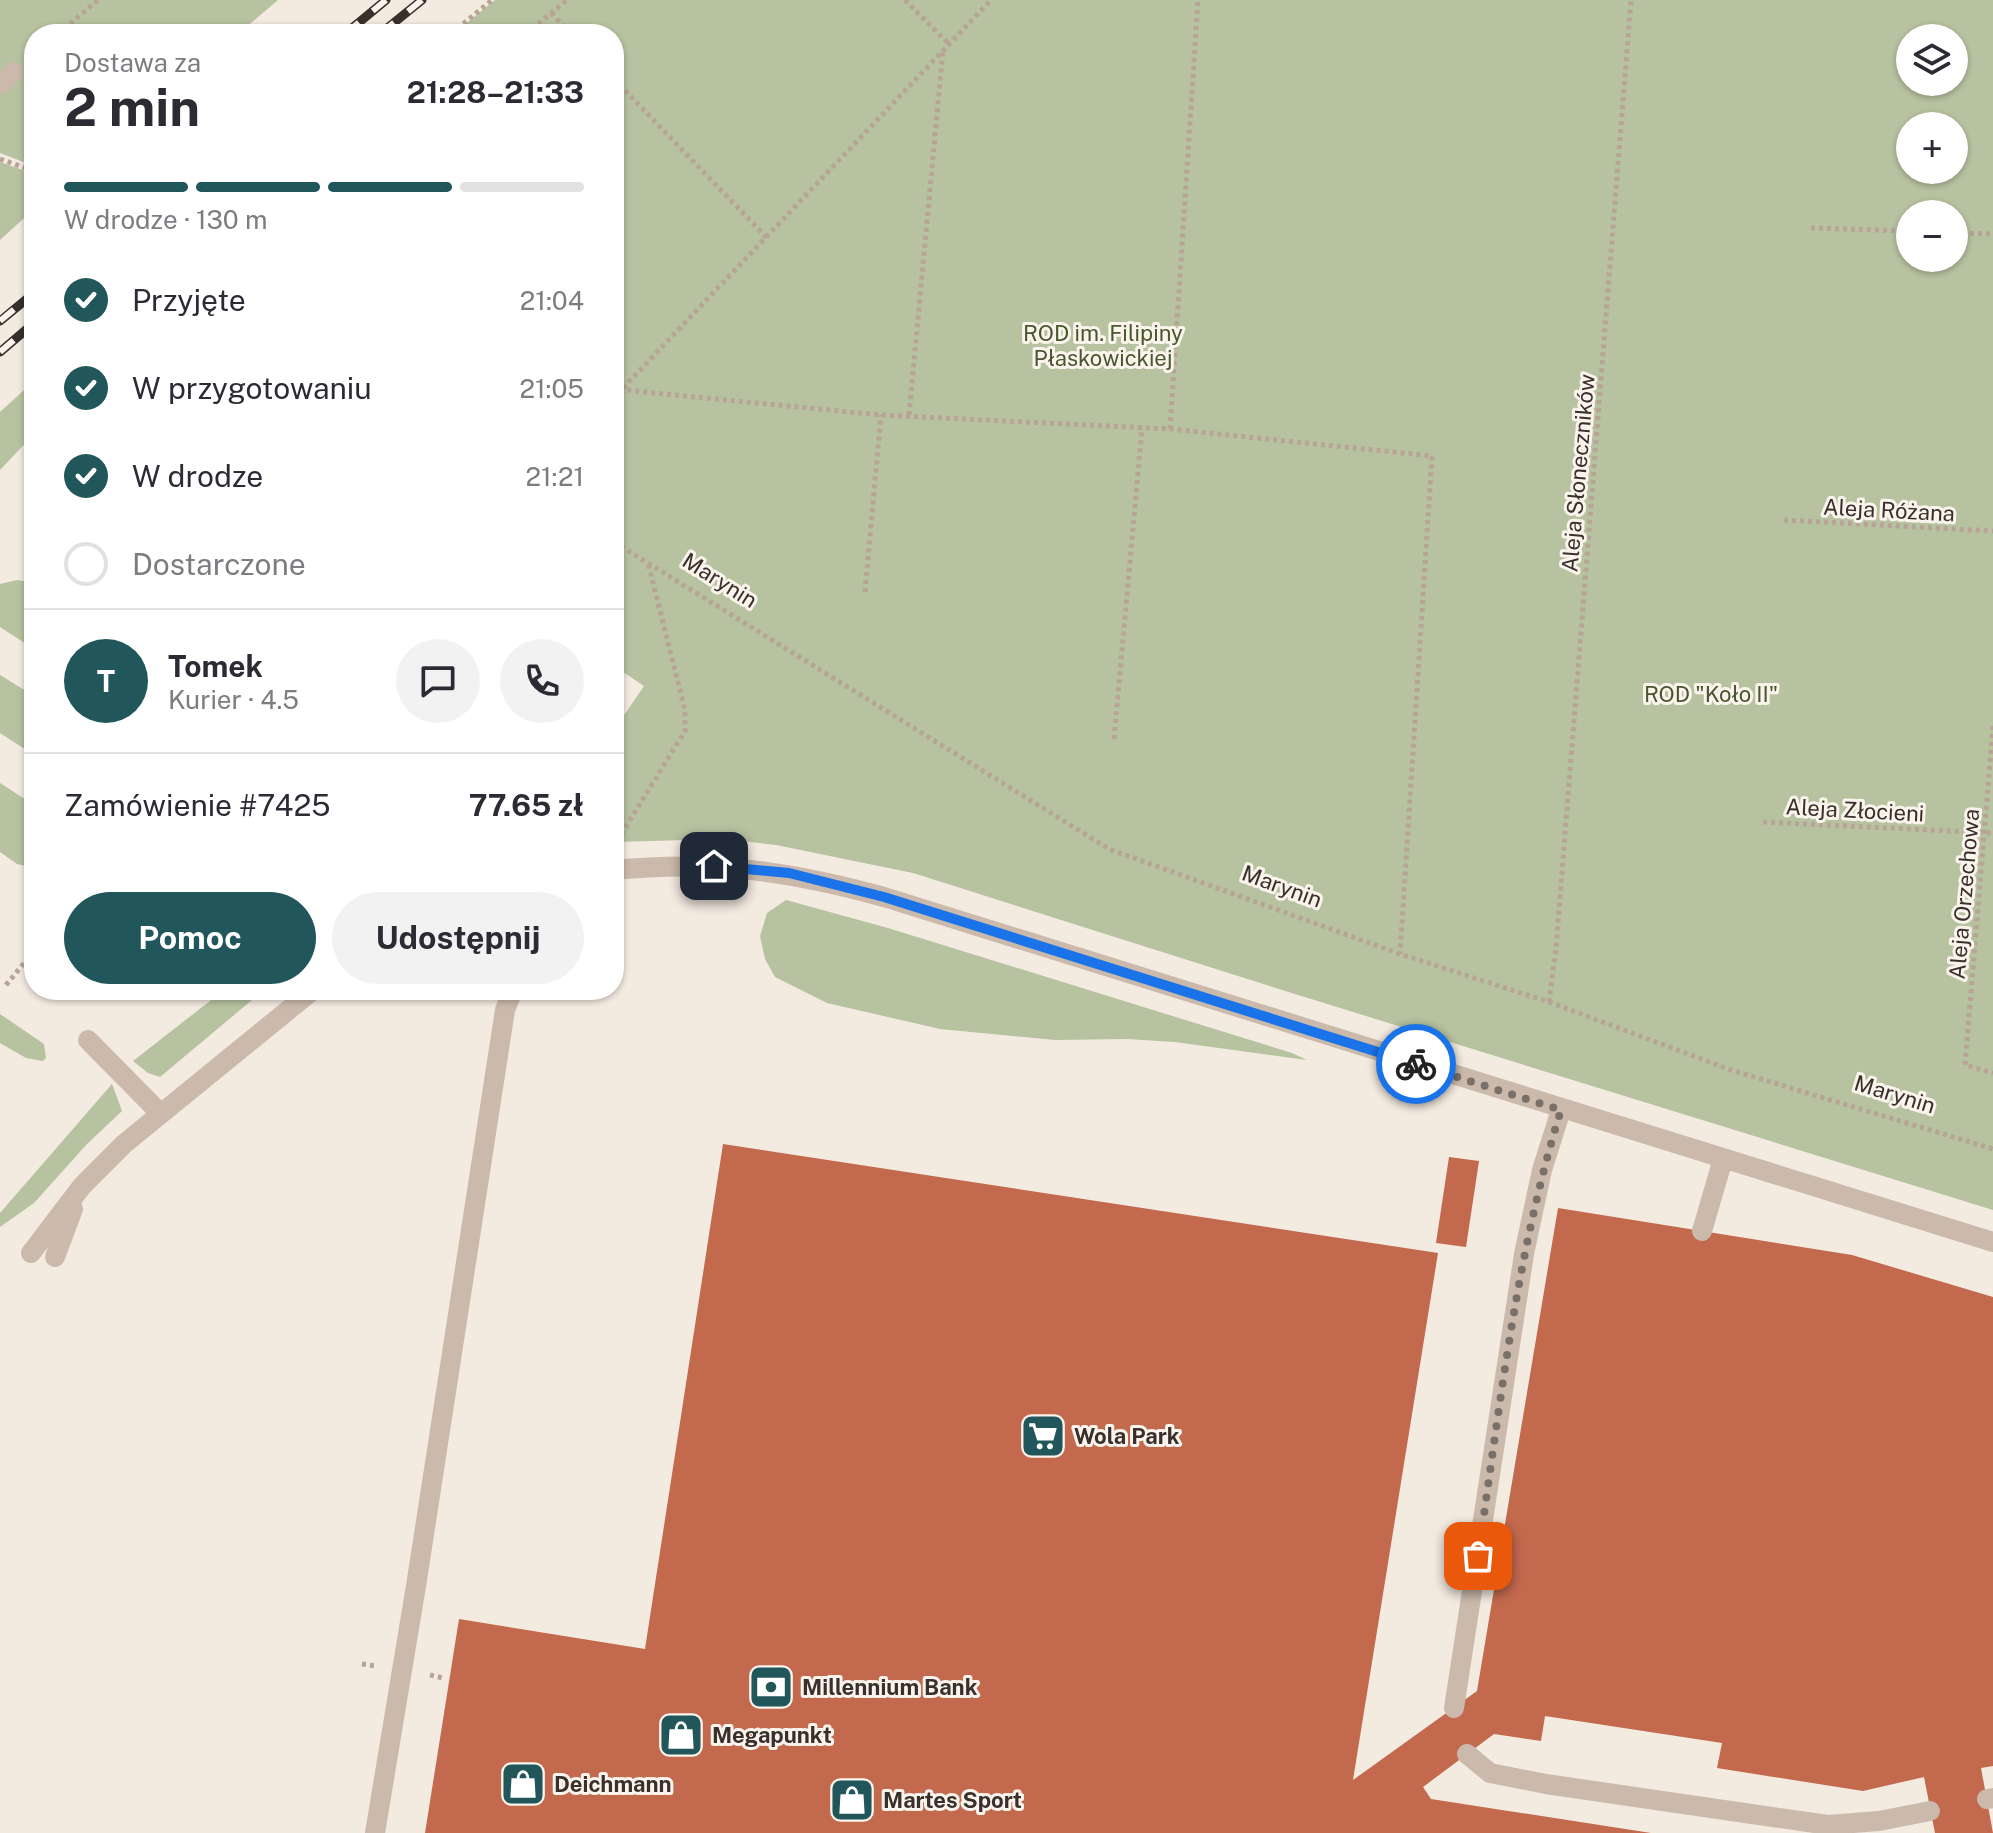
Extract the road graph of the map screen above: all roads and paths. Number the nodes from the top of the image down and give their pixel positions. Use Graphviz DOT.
graph roads {
  1 [pos="98,0"];
  2 [pos="492,0"];
  3 [pos="567,0"];
  4 [pos="905,0"];
  5 [pos="991,0"];
  6 [pos="1198,0"];
  7 [pos="1631,0"];
  8 [pos="551,13"];
  9 [pos="70,24"];
  10 [pos="463,24"];
  11 [pos="538,24"];
  12 [pos="561,24"];
  13 [pos="949,44"];
  14 [pos="943,50"];
  15 [pos="624,89"];
  16 [pos="0,159"];
  17 [pos="24,167"];
  18 [pos="1811,228"];
  19 [pos="1896,231"];
  20 [pos="1968,233"];
  21 [pos="1993,234"];
  22 [pos="767,238"];
  23 [pos="624,387"];
  24 [pos="624,389"];
  25 [pos="881,415"];
  26 [pos="909,415"];
  27 [pos="1142,428"];
  28 [pos="1170,429"];
  29 [pos="1784,520"];
  30 [pos="1993,531"];
  31 [pos="624,548"];
  32 [pos="648,563"];
  33 [pos="865,592"];
  34 [pos="1993,726"];
  35 [pos="1114,739"];
  36 [pos="1763,822"];
  37 [pos="624,829"];
  38 [pos="1989,833"];
  39 [pos="624,869"];
  40 [pos="1400,954"];
  41 [pos="24,963"];
  42 [pos="6,985"];
  43 [pos="301,1000"];
  44 [pos="499,1000"];
  45 [pos="509,1000"];
  46 [pos="1549,1002"];
  47 [pos="505,1010"];
  48 [pos="88,1040"];
  49 [pos="1993,1073"];
  50 [pos="1561,1110"];
  51 [pos="160,1113"];
  52 [pos="1993,1149"];
  53 [pos="1723,1159"];
  54 [pos="82,1186"];
  55 [pos="1702,1231"];
  56 [pos="1993,1242"];
  57 [pos="31,1253"];
  58 [pos="55,1257"];
  59 [pos="1454,1708"];
  60 [pos="1467,1754"];
  61 [pos="1930,1811"];
  62 [pos="375,1833"];
  1 -- 9 [label="path"];
  2 -- 10 [label="path"];
  3 -- 8 [label="path"];
  4 -- 13 [label="path"];
  5 -- 13 [label="path"];
  6 -- 28 [label="path"];
  7 -- 46 [label="path, Aleja Słoneczników"];
  8 -- 11 [label="path"];
  8 -- 12 [label="path"];
  13 -- 14 [label="path"];
  14 -- 22 [label="path"];
  14 -- 26 [label="path"];
  15 -- 22 [label="path"];
  16 -- 17 [label="path"];
  18 -- 19 [label="path"];
  20 -- 21 [label="path"];
  22 -- 23 [label="path"];
  24 -- 25 [label="path"];
  25 -- 26 [label="path"];
  25 -- 33 [label="path"];
  26 -- 27 [label="path"];
  27 -- 28 [label="path"];
  27 -- 35 [label="path"];
  28 -- 40 [label="path"];
  29 -- 30 [label="path, Aleja Różana"];
  31 -- 32 [label="path, Marynin"];
  32 -- 37 [label="path"];
  32 -- 40 [label="path, Marynin"];
  34 -- 38 [label="path, Aleja Orzechowa"];
  36 -- 38 [label="path, Aleja Złocieni"];
  38 -- 49 [label="path, Aleja Orzechowa"];
  39 -- 50 [label="lane"];
  40 -- 46 [label="path, Marynin"];
  41 -- 42 [label="path"];
  43 -- 51 [label="lane"];
  44 -- 47 [label="lane"];
  45 -- 47 [label="lane"];
  46 -- 52 [label="path, Marynin"];
  47 -- 62 [label="lane"];
  48 -- 51 [label="lane"];
  50 -- 53 [label="lane"];
  50 -- 59 [label="lane"];
  51 -- 54 [label="lane"];
  53 -- 55 [label="lane"];
  53 -- 56 [label="lane"];
  54 -- 57 [label="lane"];
  54 -- 58 [label="lane"];
  60 -- 61 [label="lane"];
}
